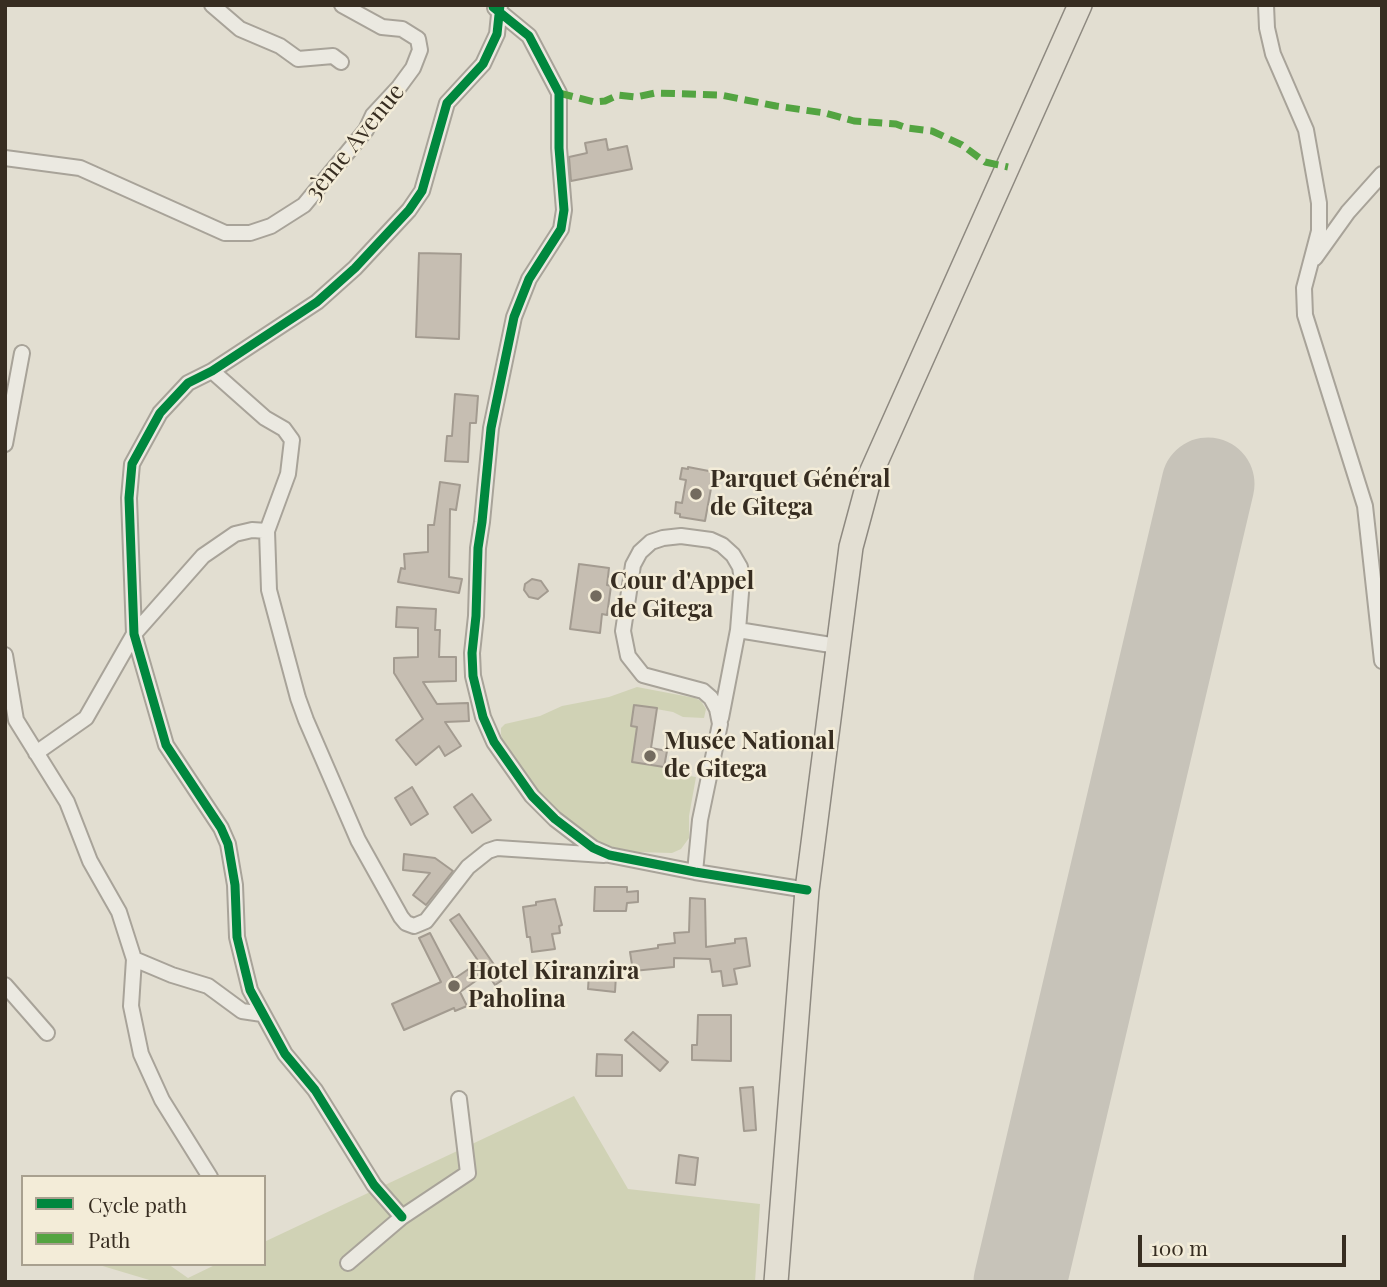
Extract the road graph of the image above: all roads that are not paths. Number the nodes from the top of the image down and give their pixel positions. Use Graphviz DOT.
graph roads {
  1 [pos="212,5"];
  2 [pos="342,5"];
  3 [pos="1080,5"];
  4 [pos="1266,5"];
  5 [pos="497,7"];
  6 [pos="341,62"];
  7 [pos="5,158"];
  8 [pos="1382,174"];
  9 [pos="1310,266"];
  10 [pos="22,353"];
  11 [pos="212,371"];
  12 [pos="6,424"];
  13 [pos="5,444"];
  14 [pos="267,531"];
  15 [pos="1380,625"];
  16 [pos="738,630"];
  17 [pos="134,634"];
  18 [pos="837,646"];
  19 [pos="5,655"];
  20 [pos="1382,661"];
  21 [pos="11,723"];
  22 [pos="720,724"];
  23 [pos="36,753"];
  24 [pos="609,855"];
  25 [pos="695,872"];
  26 [pos="807,890"];
  27 [pos="134,958"];
  28 [pos="5,985"];
  29 [pos="262,1014"];
  30 [pos="47,1033"];
  31 [pos="459,1099"];
  32 [pos="209,1175"];
  33 [pos="402,1217"];
  34 [pos="348,1263"];
  35 [pos="776,1282"];
  1 -- 6 [label="street"];
  2 -- 7 [label="street, 3ème Avenue"];
  3 -- 18 [label="main road"];
  4 -- 9 [label="street"];
  5 -- 11 [label="street"];
  5 -- 24 [label="street"];
  8 -- 9 [label="street"];
  9 -- 15 [label="street"];
  10 -- 12 [label="street"];
  11 -- 14 [label="street"];
  11 -- 17 [label="street"];
  12 -- 13 [label="street"];
  14 -- 17 [label="street"];
  14 -- 24 [label="street"];
  15 -- 20 [label="street"];
  16 -- 18 [label="street"];
  16 -- 22 [label="street"];
  16 -- 22 [label="street"];
  17 -- 23 [label="street"];
  17 -- 29 [label="street"];
  18 -- 26 [label="main road"];
  19 -- 21 [label="street"];
  21 -- 23 [label="street"];
  22 -- 25 [label="street"];
  23 -- 27 [label="street"];
  24 -- 25 [label="street"];
  25 -- 26 [label="street"];
  26 -- 35 [label="main road"];
  27 -- 29 [label="street"];
  27 -- 32 [label="street"];
  28 -- 30 [label="street"];
  29 -- 33 [label="street"];
  31 -- 33 [label="street"];
  33 -- 34 [label="street"];
}
